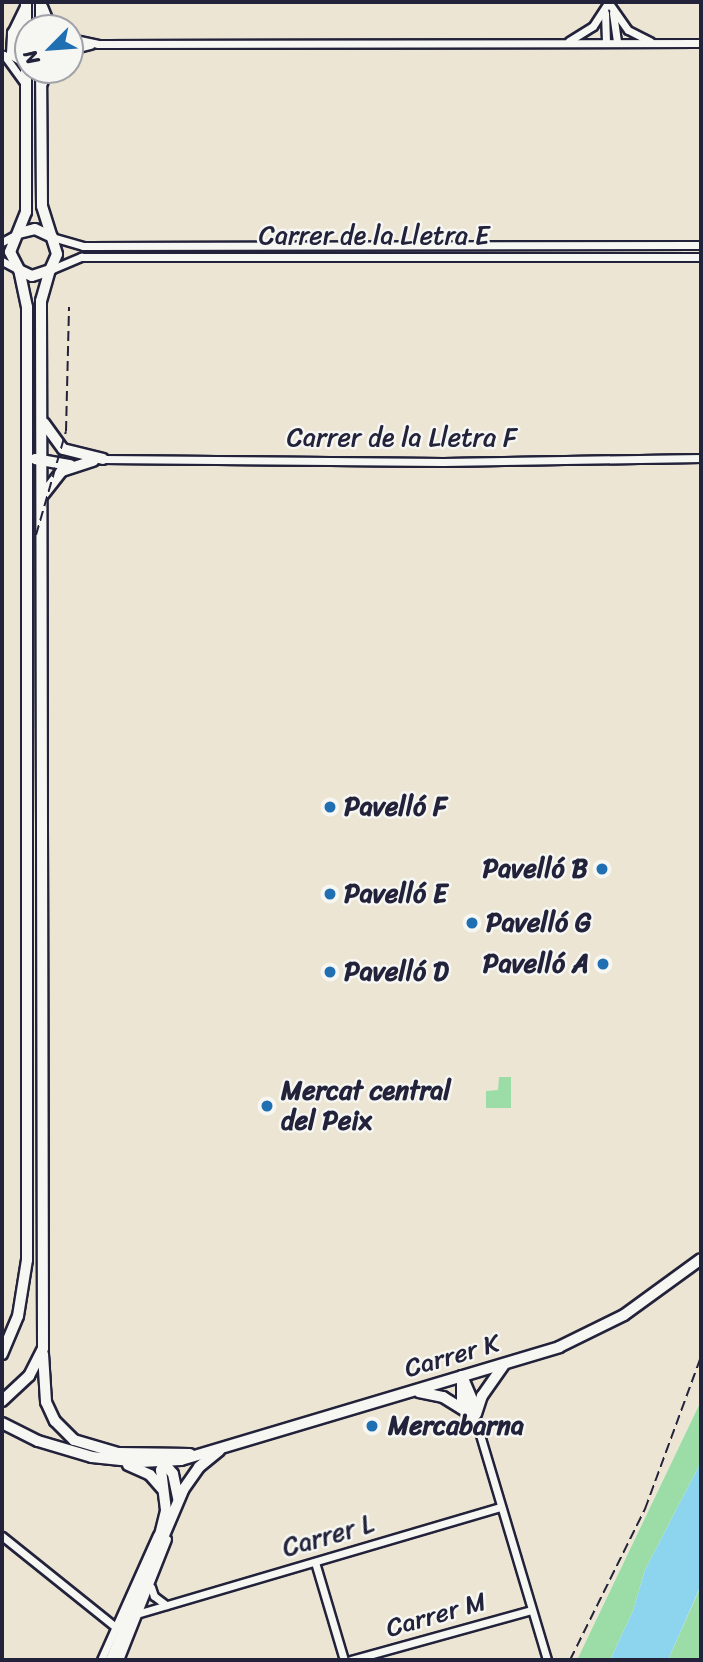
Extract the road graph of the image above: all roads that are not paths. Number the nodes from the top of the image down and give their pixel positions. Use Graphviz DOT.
graph roads {
  1 [pos="609,4"];
  2 [pos="84,41"];
  3 [pos="569,42"];
  4 [pos="606,43"];
  5 [pos="617,43"];
  6 [pos="654,43"];
  7 [pos="701,43"];
  8 [pos="98,44"];
  9 [pos="84,47"];
  10 [pos="25,84"];
  11 [pos="41,86"];
  12 [pos="19,233"];
  13 [pos="52,237"];
  14 [pos="2,242"];
  15 [pos="701,245"];
  16 [pos="701,257"];
  17 [pos="2,261"];
  18 [pos="19,270"];
  19 [pos="50,270"];
  20 [pos="41,417"];
  21 [pos="27,444"];
  22 [pos="701,458"];
  23 [pos="39,459"];
  24 [pos="103,459"];
  25 [pos="71,460"];
  26 [pos="26,481"];
  27 [pos="41,499"];
  28 [pos="701,1259"];
  29 [pos="43,1348"];
  30 [pos="2,1354"];
  31 [pos="505,1364"];
  32 [pos="462,1376"];
  33 [pos="412,1392"];
  34 [pos="2,1401"];
  35 [pos="472,1413"];
  36 [pos="2,1423"];
  37 [pos="478,1428"];
  38 [pos="222,1448"];
  39 [pos="181,1453"];
  40 [pos="196,1454"];
  41 [pos="151,1455"];
  42 [pos="115,1460"];
  43 [pos="164,1462"];
  44 [pos="166,1497"];
  45 [pos="178,1500"];
  46 [pos="501,1507"];
  47 [pos="166,1527"];
  48 [pos="2,1536"];
  49 [pos="315,1562"];
  50 [pos="147,1588"];
  51 [pos="167,1605"];
  52 [pos="531,1609"];
  53 [pos="139,1613"];
  54 [pos="117,1628"];
  55 [pos="102,1660"];
  56 [pos="111,1660"];
  57 [pos="120,1660"];
  58 [pos="344,1660"];
  59 [pos="351,1660"];
  60 [pos="547,1660"];
  1 -- 3 [label="street"];
  1 -- 4 [label="street"];
  1 -- 5 [label="street"];
  1 -- 6 [label="street"];
  2 -- 8 [label="street"];
  3 -- 4 [label="street"];
  3 -- 8 [label="street"];
  4 -- 5 [label="street"];
  5 -- 6 [label="street"];
  6 -- 7 [label="street"];
  8 -- 9 [label="street"];
  10 -- 12 [label="street"];
  11 -- 13 [label="street"];
  12 -- 13 [label="street"];
  12 -- 14 [label="street"];
  12 -- 18 [label="street"];
  13 -- 15 [label="street, Carrer de la Lletra E"];
  13 -- 19 [label="street"];
  16 -- 19 [label="street, Carrer de la Lletra E"];
  17 -- 18 [label="street"];
  18 -- 19 [label="street"];
  18 -- 21 [label="street"];
  19 -- 20 [label="street, Carrer K"];
  20 -- 23 [label="street, Carrer K"];
  20 -- 25 [label="street"];
  21 -- 23 [label="street"];
  21 -- 26 [label="street"];
  22 -- 24 [label="street, Carrer de la Lletra F"];
  23 -- 25 [label="street"];
  23 -- 26 [label="street"];
  23 -- 27 [label="street, Carrer K"];
  24 -- 25 [label="street"];
  25 -- 27 [label="street"];
  26 -- 30 [label="street"];
  27 -- 29 [label="street, Carrer K"];
  28 -- 31 [label="street, Carrer K"];
  29 -- 34 [label="street"];
  29 -- 41 [label="street, Carrer K"];
  31 -- 32 [label="street, Carrer K"];
  31 -- 35 [label="street"];
  32 -- 33 [label="street, Carrer K"];
  32 -- 35 [label="street"];
  33 -- 35 [label="street"];
  33 -- 38 [label="street, Carrer K"];
  35 -- 37 [label="street"];
  36 -- 42 [label="street, Carrer K"];
  37 -- 46 [label="street"];
  38 -- 40 [label="street, Carrer K"];
  38 -- 45 [label="street"];
  39 -- 40 [label="street, Carrer K"];
  39 -- 41 [label="street, Carrer K"];
  39 -- 43 [label="street"];
  40 -- 43 [label="street, Carrer K"];
  41 -- 43 [label="street"];
  42 -- 43 [label="street, Carrer K"];
  42 -- 44 [label="street"];
  43 -- 44 [label="street"];
  43 -- 45 [label="street"];
  44 -- 47 [label="street"];
  45 -- 47 [label="street"];
  46 -- 49 [label="street, Carrer L"];
  46 -- 52 [label="street"];
  47 -- 50 [label="street"];
  47 -- 50 [label="street"];
  47 -- 54 [label="street"];
  48 -- 54 [label="street"];
  49 -- 51 [label="street, Carrer L"];
  49 -- 58 [label="street"];
  50 -- 51 [label="street"];
  50 -- 53 [label="street"];
  50 -- 56 [label="street"];
  51 -- 53 [label="street, Carrer L"];
  52 -- 59 [label="street, Carrer M"];
  52 -- 60 [label="street"];
  53 -- 57 [label="street"];
  54 -- 55 [label="street"];
}
